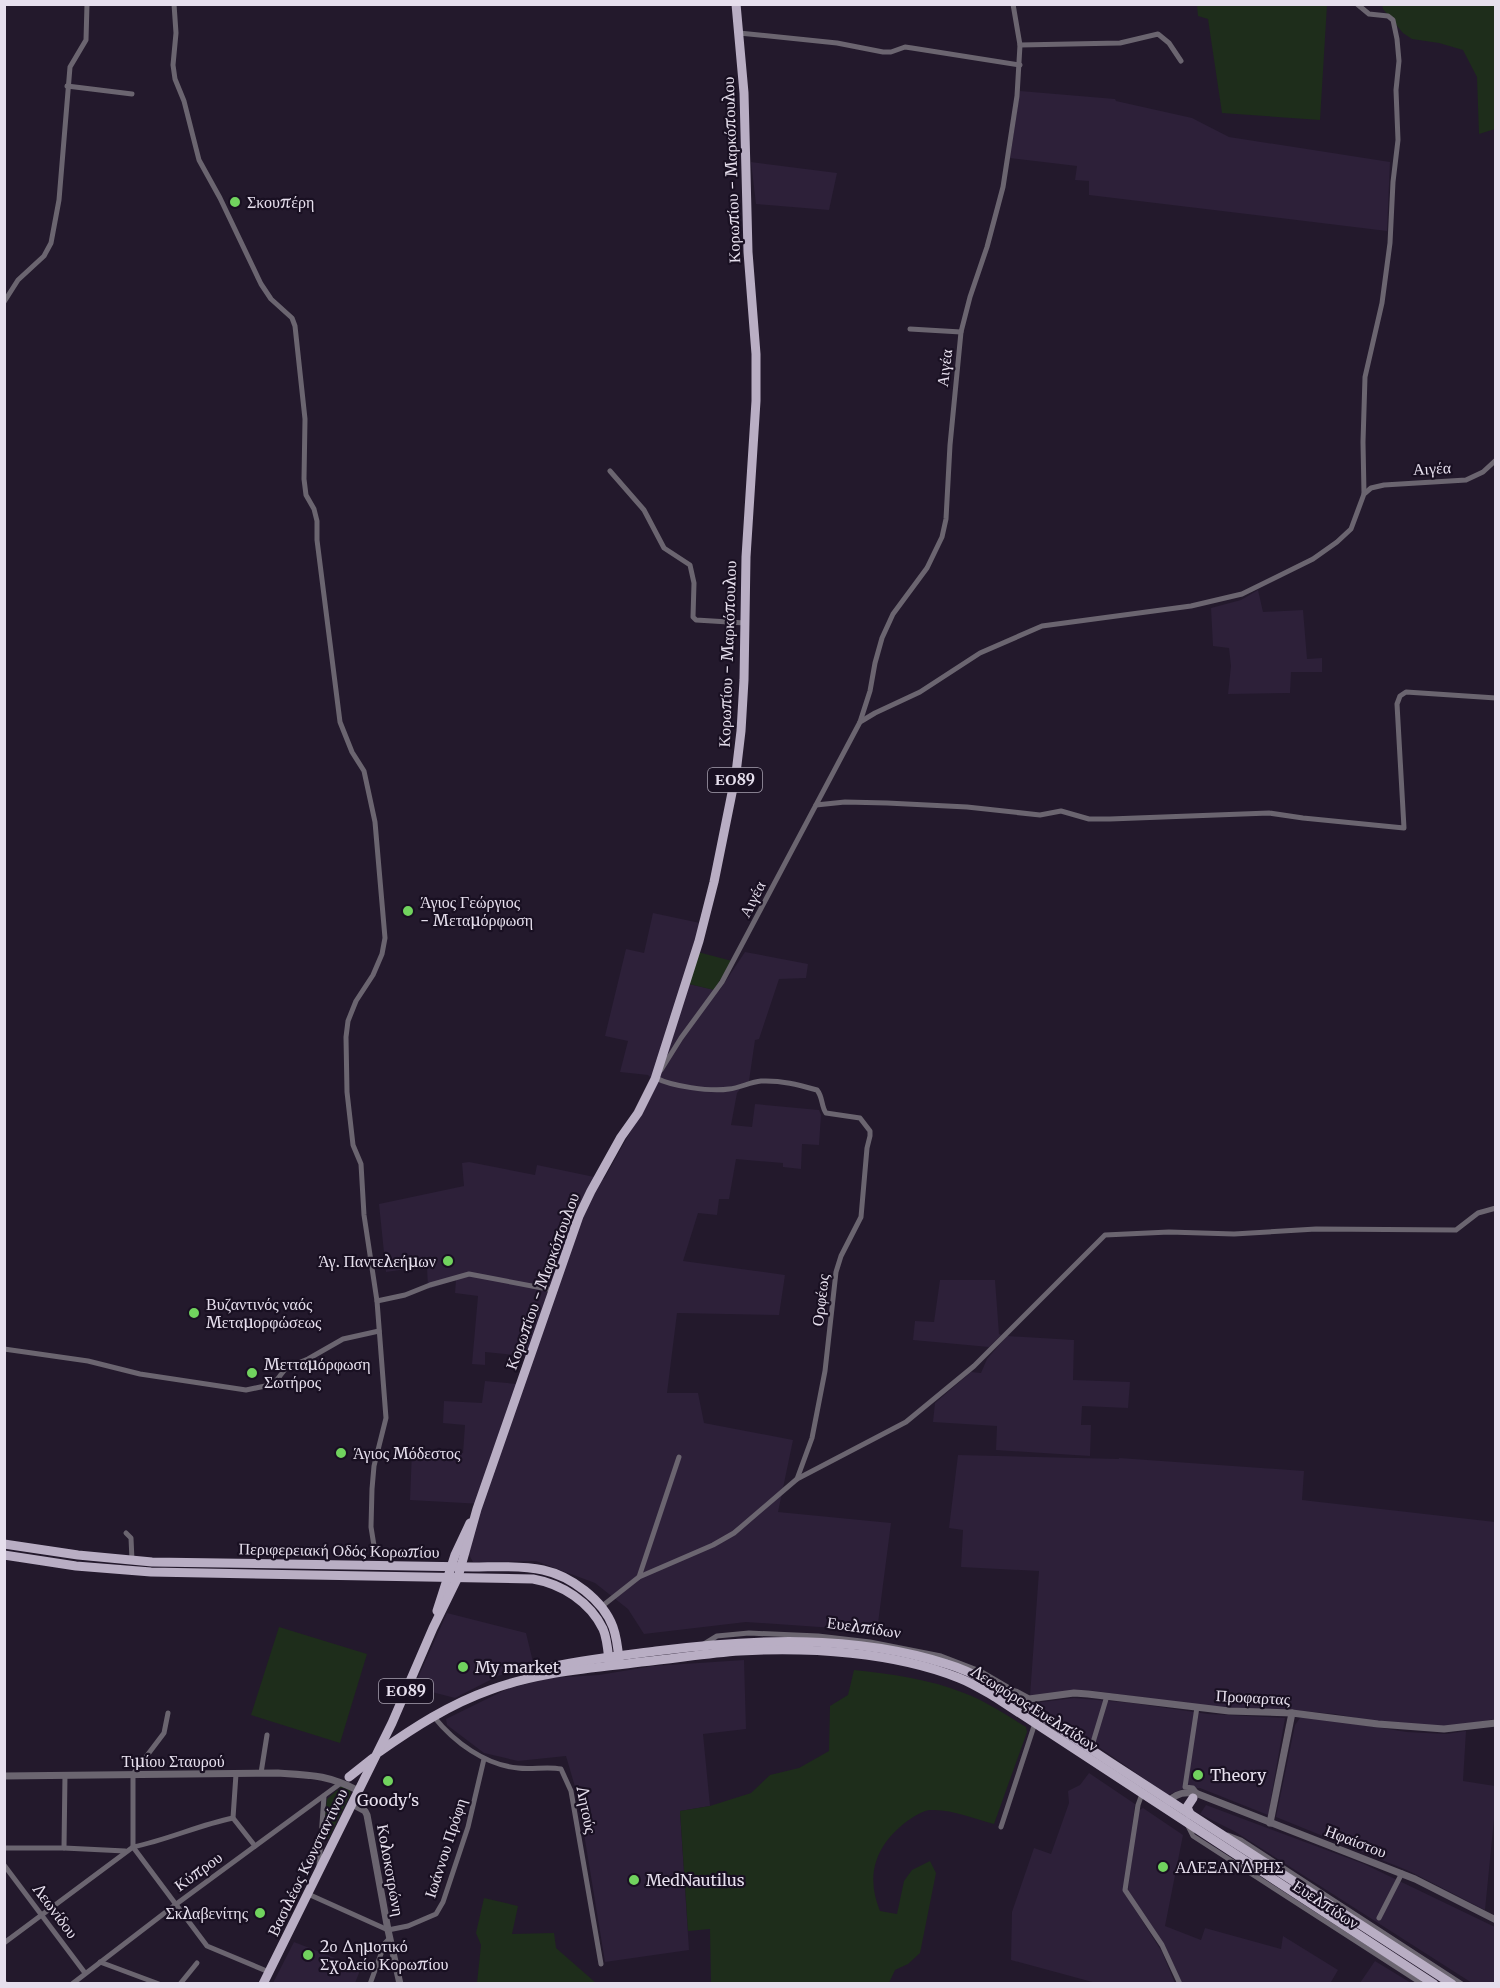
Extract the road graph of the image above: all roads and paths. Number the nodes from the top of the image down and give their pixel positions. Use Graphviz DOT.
graph roads {
  1 [pos="87,4"];
  2 [pos="174,4"];
  3 [pos="736,4"];
  4 [pos="1013,4"];
  5 [pos="1357,4"];
  6 [pos="739,33"];
  7 [pos="1020,45"];
  8 [pos="1181,61"];
  9 [pos="1020,65"];
  10 [pos="68,86"];
  11 [pos="132,94"];
  12 [pos="4,302"];
  13 [pos="910,329"];
  14 [pos="961,332"];
  15 [pos="1496,460"];
  16 [pos="610,471"];
  17 [pos="1364,494"];
  18 [pos="745,623"];
  19 [pos="1496,698"];
  20 [pos="866,704"];
  21 [pos="875,712"];
  22 [pos="860,722"];
  23 [pos="816,805"];
  24 [pos="655,1079"];
  25 [pos="1496,1208"];
  26 [pos="553,1290"];
  27 [pos="377,1301"];
  28 [pos="379,1331"];
  29 [pos="4,1349"];
  30 [pos="679,1457"];
  31 [pos="797,1479"];
  32 [pos="477,1509"];
  33 [pos="126,1533"];
  34 [pos="4,1544"];
  35 [pos="375,1552"];
  36 [pos="4,1555"];
  37 [pos="132,1560"];
  38 [pos="451,1566"];
  39 [pos="462,1566"];
  40 [pos="447,1577"];
  41 [pos="458,1577"];
  42 [pos="639,1577"];
  43 [pos="600,1607"];
  44 [pos="432,1628"];
  45 [pos="603,1630"];
  46 [pos="616,1637"];
  47 [pos="635,1653"];
  48 [pos="583,1660"];
  49 [pos="619,1660"];
  50 [pos="609,1661"];
  51 [pos="489,1690"];
  52 [pos="1014,1694"];
  53 [pos="1107,1696"];
  54 [pos="1197,1707"];
  55 [pos="168,1713"];
  56 [pos="1292,1713"];
  57 [pos="434,1717"];
  58 [pos="1035,1723"];
  59 [pos="1496,1723"];
  60 [pos="267,1735"];
  61 [pos="1090,1749"];
  62 [pos="376,1755"];
  63 [pos="484,1759"];
  64 [pos="261,1773"];
  65 [pos="133,1774"];
  66 [pos="236,1774"];
  67 [pos="65,1775"];
  68 [pos="4,1776"];
  69 [pos="345,1780"];
  70 [pos="361,1787"];
  71 [pos="1142,1794"];
  72 [pos="324,1796"];
  73 [pos="1198,1796"];
  74 [pos="352,1804"];
  75 [pos="1169,1805"];
  76 [pos="233,1818"];
  77 [pos="1188,1819"];
  78 [pos="1270,1823"];
  79 [pos="1001,1827"];
  80 [pos="255,1846"];
  81 [pos="133,1847"];
  82 [pos="4,1848"];
  83 [pos="64,1848"];
  84 [pos="125,1851"];
  85 [pos="4,1865"];
  86 [pos="318,1874"];
  87 [pos="1402,1874"];
  88 [pos="308,1894"];
  89 [pos="175,1905"];
  90 [pos="42,1915"];
  91 [pos="1379,1918"];
  92 [pos="1496,1920"];
  93 [pos="388,1930"];
  94 [pos="390,1938"];
  95 [pos="4,1943"];
  96 [pos="1420,1960"];
  97 [pos="100,1962"];
  98 [pos="197,1963"];
  99 [pos="602,1964"];
  100 [pos="269,1972"];
  101 [pos="85,1973"];
  102 [pos="1428,1982"];
  103 [pos="72,1983"];
  104 [pos="159,1983"];
  105 [pos="180,1983"];
  106 [pos="263,1983"];
  107 [pos="370,1983"];
  108 [pos="400,1983"];
  109 [pos="1180,1983"];
  110 [pos="1452,1983"];
  111 [pos="1462,1983"];
  1 -- 10 [label="street"];
  2 -- 27 [label="street"];
  3 -- 6 [label="main road, Κορωπίου - Μαρκόπουλου / ΕΟ89"];
  4 -- 7 [label="street, Αιγέα"];
  5 -- 17 [label="street"];
  6 -- 9 [label="street"];
  6 -- 18 [label="main road, Κορωπίου - Μαρκόπουλου / ΕΟ89"];
  7 -- 8 [label="street"];
  7 -- 9 [label="street, Αιγέα"];
  9 -- 14 [label="street, Αιγέα"];
  10 -- 11 [label="street"];
  10 -- 12 [label="street"];
  13 -- 14 [label="street"];
  14 -- 20 [label="street, Αιγέα"];
  15 -- 17 [label="street, Αιγέα"];
  16 -- 18 [label="street"];
  17 -- 21 [label="street, Αιγέα"];
  18 -- 24 [label="main road, Κορωπίου - Μαρκόπουλου / ΕΟ89"];
  19 -- 23 [label="street"];
  20 -- 21 [label="street"];
  20 -- 22 [label="street, Αιγέα"];
  21 -- 22 [label="street, Αιγέα"];
  22 -- 23 [label="street, Αιγέα"];
  23 -- 24 [label="street, Αιγέα"];
  24 -- 26 [label="main road, Κορωπίου - Μαρκόπουλου / ΕΟ89"];
  24 -- 31 [label="street, Ορφέως"];
  25 -- 31 [label="street"];
  26 -- 27 [label="street"];
  26 -- 32 [label="main road, Κορωπίου - Μαρκόπουλου / ΕΟ89"];
  27 -- 28 [label="street"];
  28 -- 29 [label="street"];
  28 -- 35 [label="street"];
  30 -- 42 [label="street"];
  31 -- 42 [label="street, Ορφέως"];
  32 -- 38 [label="main road, Κορωπίου - Μαρκόπουλου / ΕΟ89"];
  32 -- 39 [label="main road, Κορωπίου - Μαρκόπουλου / ΕΟ89"];
  33 -- 37 [label="street"];
  34 -- 37 [label="main road, Περιφερειακή Οδός Κορωπίου"];
  36 -- 40 [label="main road, Περιφερειακή Οδός Κορωπίου"];
  37 -- 38 [label="main road, Περιφερειακή Οδός Κορωπίου"];
  38 -- 39 [label="main road, Περιφερειακή Οδός Κορωπίου"];
  38 -- 40 [label="main road, Κορωπίου - Μαρκόπουλου / ΕΟ89"];
  39 -- 41 [label="main road, Κορωπίου - Μαρκόπουλου / ΕΟ89"];
  39 -- 43 [label="main road, Περιφερειακή Οδός Κορωπίου"];
  40 -- 41 [label="main road, Περιφερειακή Οδός Κορωπίου"];
  40 -- 44 [label="main road, Κορωπίου - Μαρκόπουλου / ΕΟ89"];
  41 -- 44 [label="main road, Κορωπίου - Μαρκόπουλου / ΕΟ89"];
  41 -- 45 [label="main road, Περιφερειακή Οδός Κορωπίου"];
  42 -- 43 [label="street, Ορφέως"];
  43 -- 46 [label="main road, Περιφερειακή Οδός Κορωπίου"];
  44 -- 62 [label="main road, Κορωπίου - Μαρκόπουλου / ΕΟ89"];
  45 -- 48 [label="main road"];
  45 -- 50 [label="main road, Περιφερειακή Οδός Κορωπίου"];
  46 -- 47 [label="main road"];
  46 -- 49 [label="main road, Περιφερειακή Οδός Κορωπίου"];
  47 -- 49 [label="main road, Λεωφόρος Ευελπίδων"];
  47 -- 52 [label="main road, Λεωφόρος Ευελπίδων"];
  48 -- 50 [label="main road, Λεωφόρος Ευελπίδων"];
  48 -- 51 [label="main road, Λεωφόρος Ευελπίδων"];
  49 -- 50 [label="main road, Λεωφόρος Ευελπίδων"];
  49 -- 58 [label="main road, Λεωφόρος Ευελπίδων"];
  50 -- 51 [label="main road, Λεωφόρος Ευελπίδων"];
  51 -- 57 [label="main road, Λεωφόρος Ευελπίδων"];
  52 -- 53 [label="street, Προφαρτας"];
  52 -- 61 [label="main road, Λεωφόρος Ευελπίδων"];
  53 -- 54 [label="street, Προφαρτας"];
  53 -- 61 [label="street"];
  54 -- 56 [label="street, Προφαρτας"];
  54 -- 73 [label="street"];
  55 -- 65 [label="street"];
  56 -- 59 [label="street, Προφαρτας"];
  56 -- 78 [label="street"];
  57 -- 62 [label="main road, Λεωφόρος Ευελπίδων"];
  57 -- 63 [label="street, Λητούς"];
  58 -- 71 [label="main road, Λεωφόρος Ευελπίδων"];
  58 -- 79 [label="street"];
  60 -- 64 [label="street"];
  61 -- 75 [label="main road, Λεωφόρος Ευελπίδων"];
  62 -- 69 [label="main road, Λεωφόρος Ευελπίδων"];
  62 -- 70 [label="main road, Βασιλέως Κωνσταντίνου / ΕΟ89"];
  63 -- 93 [label="street, Ιωάννου Πρόφη"];
  63 -- 99 [label="street, Λητούς"];
  64 -- 66 [label="street, Τιμίου Σταυρού"];
  64 -- 69 [label="street, Τιμίου Σταυρού"];
  65 -- 66 [label="street, Τιμίου Σταυρού"];
  65 -- 67 [label="street, Τιμίου Σταυρού"];
  65 -- 81 [label="street"];
  66 -- 76 [label="street"];
  67 -- 68 [label="street, Τιμίου Σταυρού"];
  67 -- 83 [label="street"];
  69 -- 70 [label="street, Τιμίου Σταυρού"];
  69 -- 72 [label="street, Κύπρου"];
  70 -- 74 [label="main road, Βασιλέως Κωνσταντίνου / ΕΟ89"];
  71 -- 75 [label="main road, Λεωφόρος Ευελπίδων"];
  71 -- 109 [label="street"];
  72 -- 80 [label="street, Κύπρου"];
  72 -- 86 [label="street"];
  73 -- 75 [label="street"];
  73 -- 77 [label="main road"];
  73 -- 78 [label="street, Ηφαίστου"];
  74 -- 86 [label="main road, Βασιλέως Κωνσταντίνου / ΕΟ89"];
  74 -- 93 [label="street, Κολοκοτρώνη"];
  75 -- 77 [label="main road, Λεωφόρος Ευελπίδων"];
  76 -- 80 [label="street"];
  76 -- 81 [label="street"];
  77 -- 96 [label="main road, Λεωφόρος Ευελπίδων"];
  77 -- 102 [label="main road, Λεωφόρος Ευελπίδων"];
  78 -- 87 [label="street, Ηφαίστου"];
  80 -- 89 [label="street, Κύπρου"];
  81 -- 84 [label="street"];
  81 -- 89 [label="street"];
  82 -- 83 [label="street"];
  83 -- 84 [label="street"];
  84 -- 90 [label="street"];
  85 -- 90 [label="street, Λεωνίδου"];
  86 -- 88 [label="main road, Βασιλέως Κωνσταντίνου / ΕΟ89"];
  87 -- 91 [label="street"];
  87 -- 92 [label="street, Ηφαίστου"];
  88 -- 93 [label="street"];
  88 -- 100 [label="main road, Βασιλέως Κωνσταντίνου / ΕΟ89"];
  89 -- 97 [label="street, Κύπρου"];
  89 -- 100 [label="street"];
  90 -- 95 [label="street"];
  90 -- 101 [label="street, Λεωνίδου"];
  93 -- 94 [label="street, Κολοκοτρώνη"];
  94 -- 107 [label="street"];
  94 -- 108 [label="street, Κολοκοτρώνη"];
  96 -- 110 [label="main road, Λεωφόρος Ευελπίδων"];
  96 -- 111 [label="street"];
  97 -- 101 [label="street, Κύπρου"];
  97 -- 104 [label="street"];
  98 -- 105 [label="street"];
  100 -- 106 [label="main road, Βασιλέως Κωνσταντίνου / ΕΟ89"];
  101 -- 103 [label="street, Κύπρου"];
}
